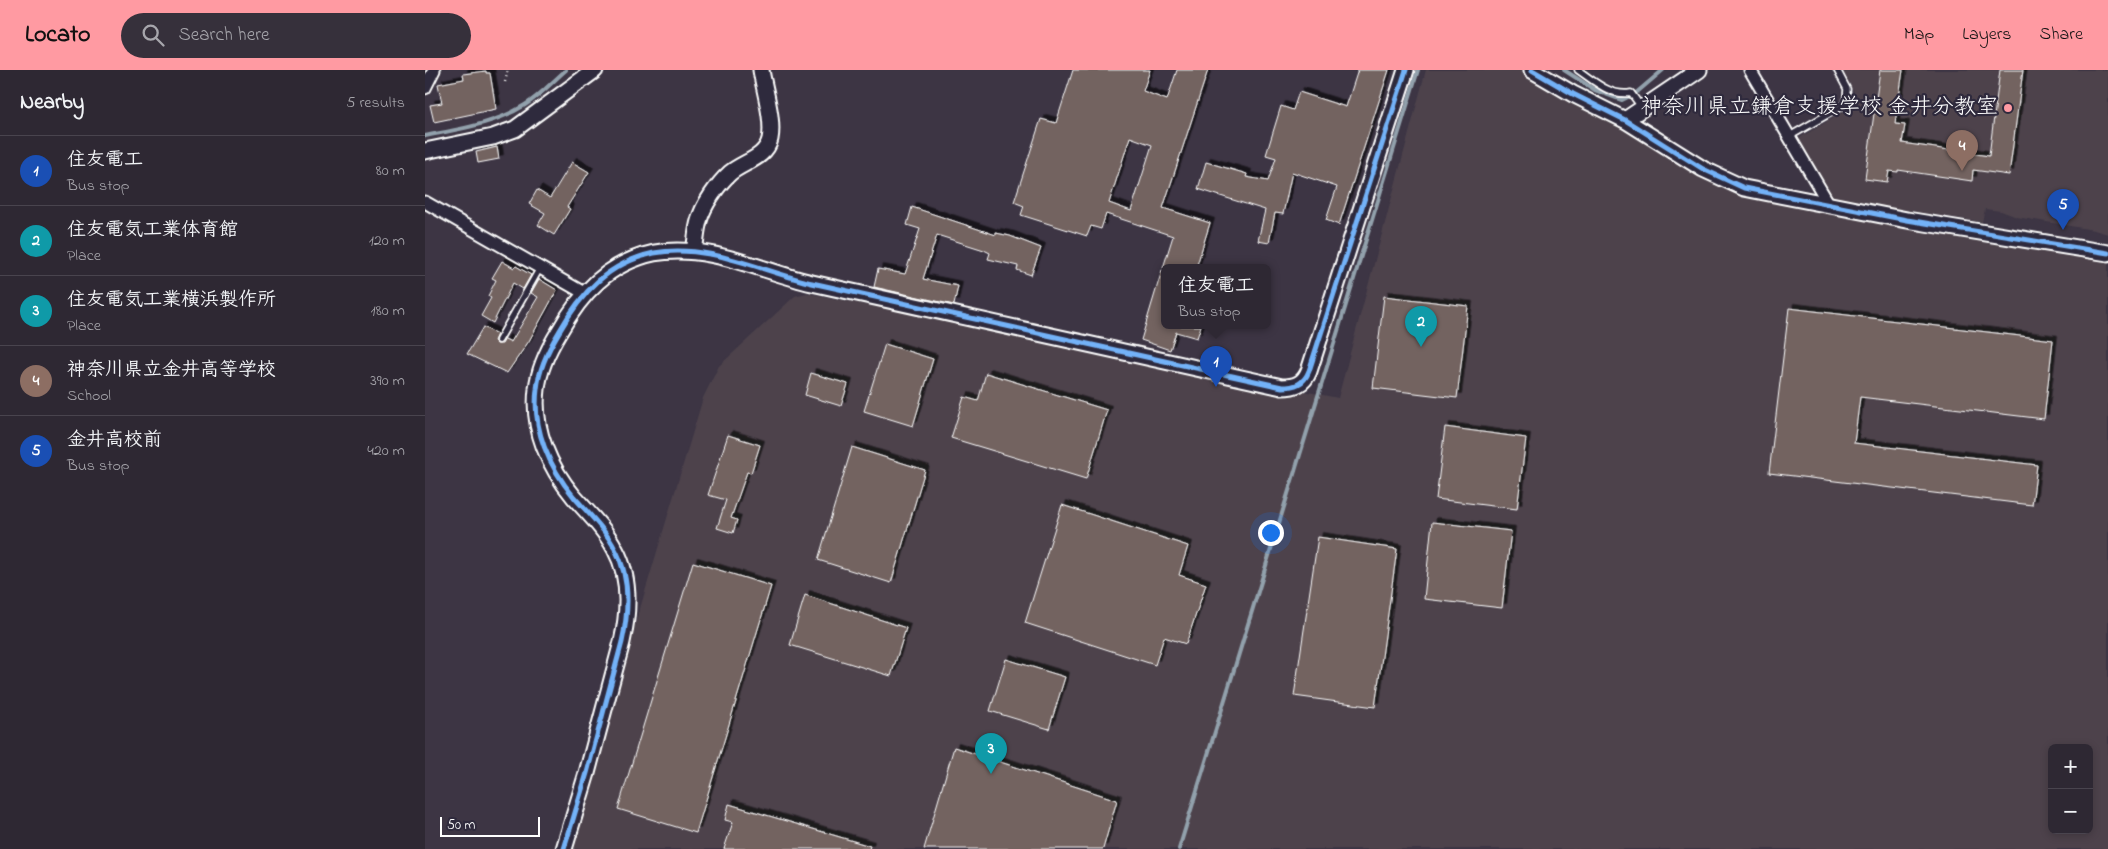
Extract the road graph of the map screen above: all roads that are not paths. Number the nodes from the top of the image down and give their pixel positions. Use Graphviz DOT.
graph roads {
  1 [pos="434,70"];
  2 [pos="595,70"];
  3 [pos="761,70"];
  4 [pos="1406,70"];
  5 [pos="1532,70"];
  6 [pos="1578,70"];
  7 [pos="1699,70"];
  8 [pos="1750,70"];
  9 [pos="1837,70"];
  10 [pos="425,88"];
  11 [pos="1642,108"];
  12 [pos="1625,120"];
  13 [pos="1790,136"];
  14 [pos="425,151"];
  15 [pos="425,202"];
  16 [pos="1830,206"];
  17 [pos="694,251"];
  18 [pos="2108,253"];
  19 [pos="540,268"];
  20 [pos="584,293"];
  21 [pos="499,340"];
  22 [pos="564,849"];
  1 -- 10 [label="street"];
  2 -- 14 [label="street"];
  3 -- 17 [label="street"];
  4 -- 17 [label="street"];
  5 -- 12 [label="street"];
  6 -- 11 [label="lane"];
  7 -- 11 [label="street"];
  8 -- 13 [label="street"];
  9 -- 13 [label="lane"];
  11 -- 12 [label="street"];
  12 -- 16 [label="street"];
  13 -- 16 [label="street"];
  15 -- 19 [label="street"];
  16 -- 18 [label="street"];
  17 -- 20 [label="street"];
  19 -- 20 [label="street"];
  19 -- 21 [label="lane"];
  20 -- 22 [label="street"];
}
